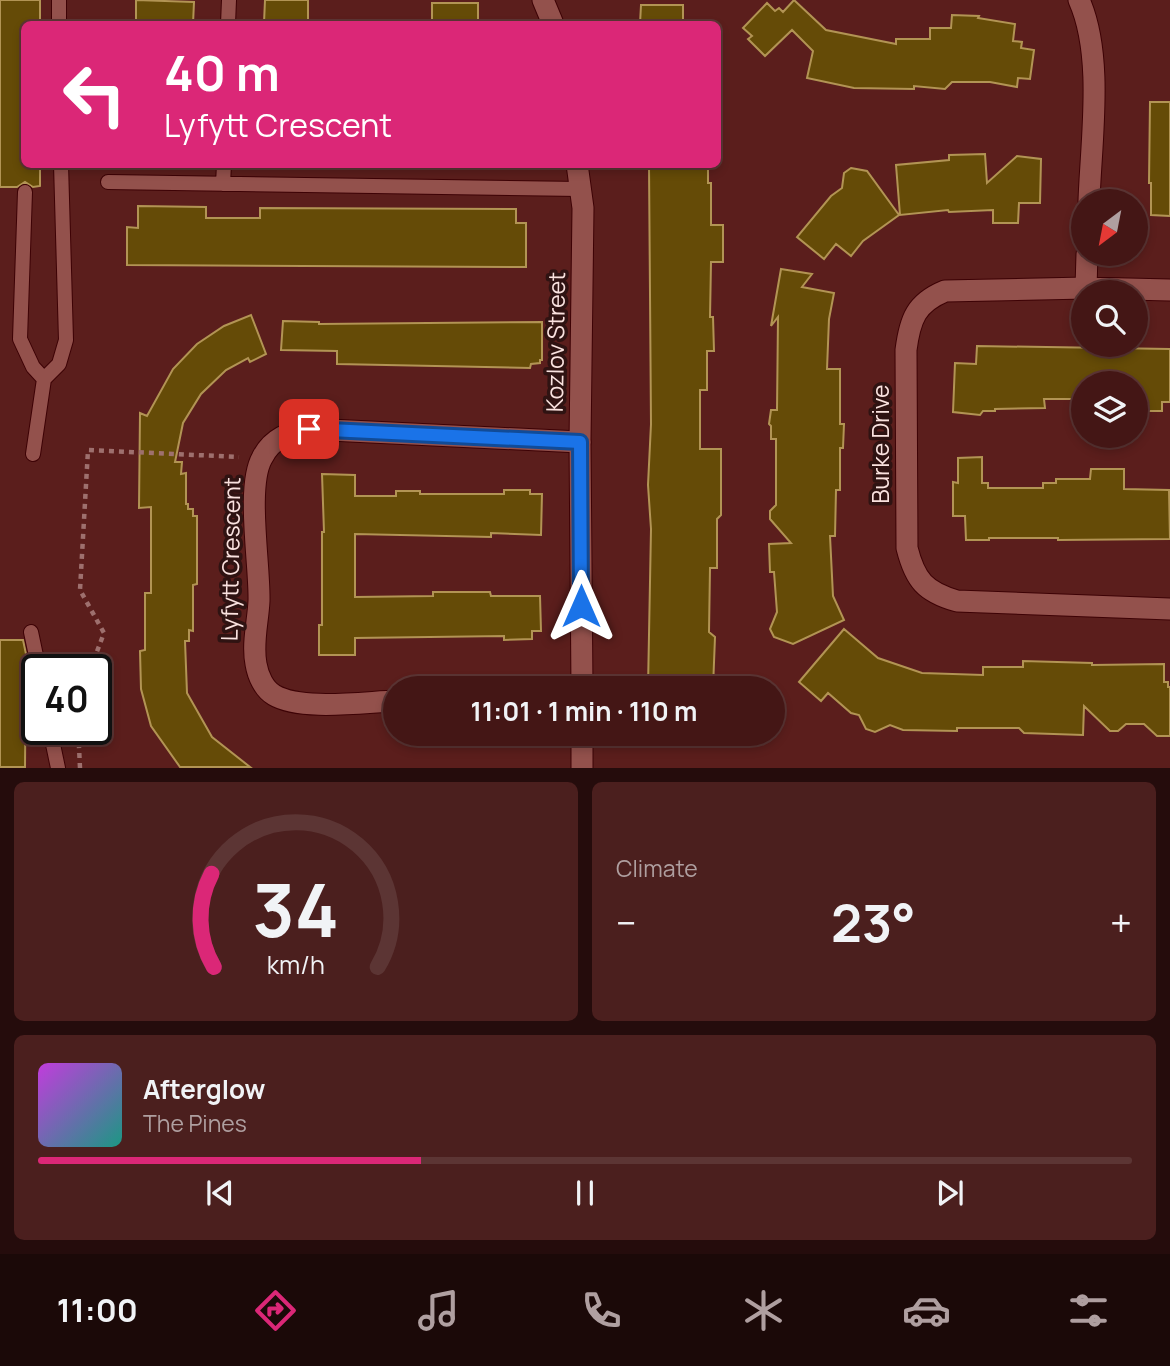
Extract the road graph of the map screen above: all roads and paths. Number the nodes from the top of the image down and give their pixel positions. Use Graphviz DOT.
graph roads {
  1 [pos="59,0"];
  2 [pos="229,0"];
  3 [pos="543,0"];
  4 [pos="1079,0"];
  5 [pos="59,21"];
  6 [pos="228,21"];
  7 [pos="552,21"];
  8 [pos="61,168"];
  9 [pos="224,168"];
  10 [pos="577,168"];
  11 [pos="108,182"];
  12 [pos="223,184"];
  13 [pos="1089,189"];
  14 [pos="580,190"];
  15 [pos="25,192"];
  16 [pos="1071,288"];
  17 [pos="1148,289"];
  18 [pos="1170,290"];
  19 [pos="44,379"];
  20 [pos="580,442"];
  21 [pos="33,454"];
  22 [pos="261,458"];
  23 [pos="1170,609"];
  24 [pos="31,632"];
  25 [pos="36,654"];
  26 [pos="96,654"];
  27 [pos="582,676"];
  28 [pos="383,701"];
  29 [pos="53,745"];
  30 [pos="80,745"];
  31 [pos="582,746"];
  32 [pos="58,768"];
  33 [pos="80,768"];
  34 [pos="582,768"];
  1 -- 5 [label="lane"];
  2 -- 6 [label="lane"];
  3 -- 7 [label="street"];
  4 -- 13 [label="street"];
  8 -- 19 [label="lane"];
  9 -- 12 [label="lane"];
  10 -- 14 [label="street, Kozlov Street"];
  11 -- 12 [label="lane"];
  12 -- 14 [label="lane"];
  14 -- 20 [label="street, Kozlov Street"];
  15 -- 19 [label="lane"];
  16 -- 23 [label="street, Burke Drive"];
  17 -- 18 [label="street, Burke Drive"];
  19 -- 21 [label="lane"];
  20 -- 22 [label="street, Lyfytt Crescent"];
  20 -- 27 [label="street, Kozlov Street"];
  22 -- 26 [label="path"];
  22 -- 28 [label="street, Lyfytt Crescent"];
  24 -- 25 [label="lane"];
  29 -- 32 [label="lane"];
  30 -- 33 [label="path"];
  31 -- 34 [label="street"];
}
